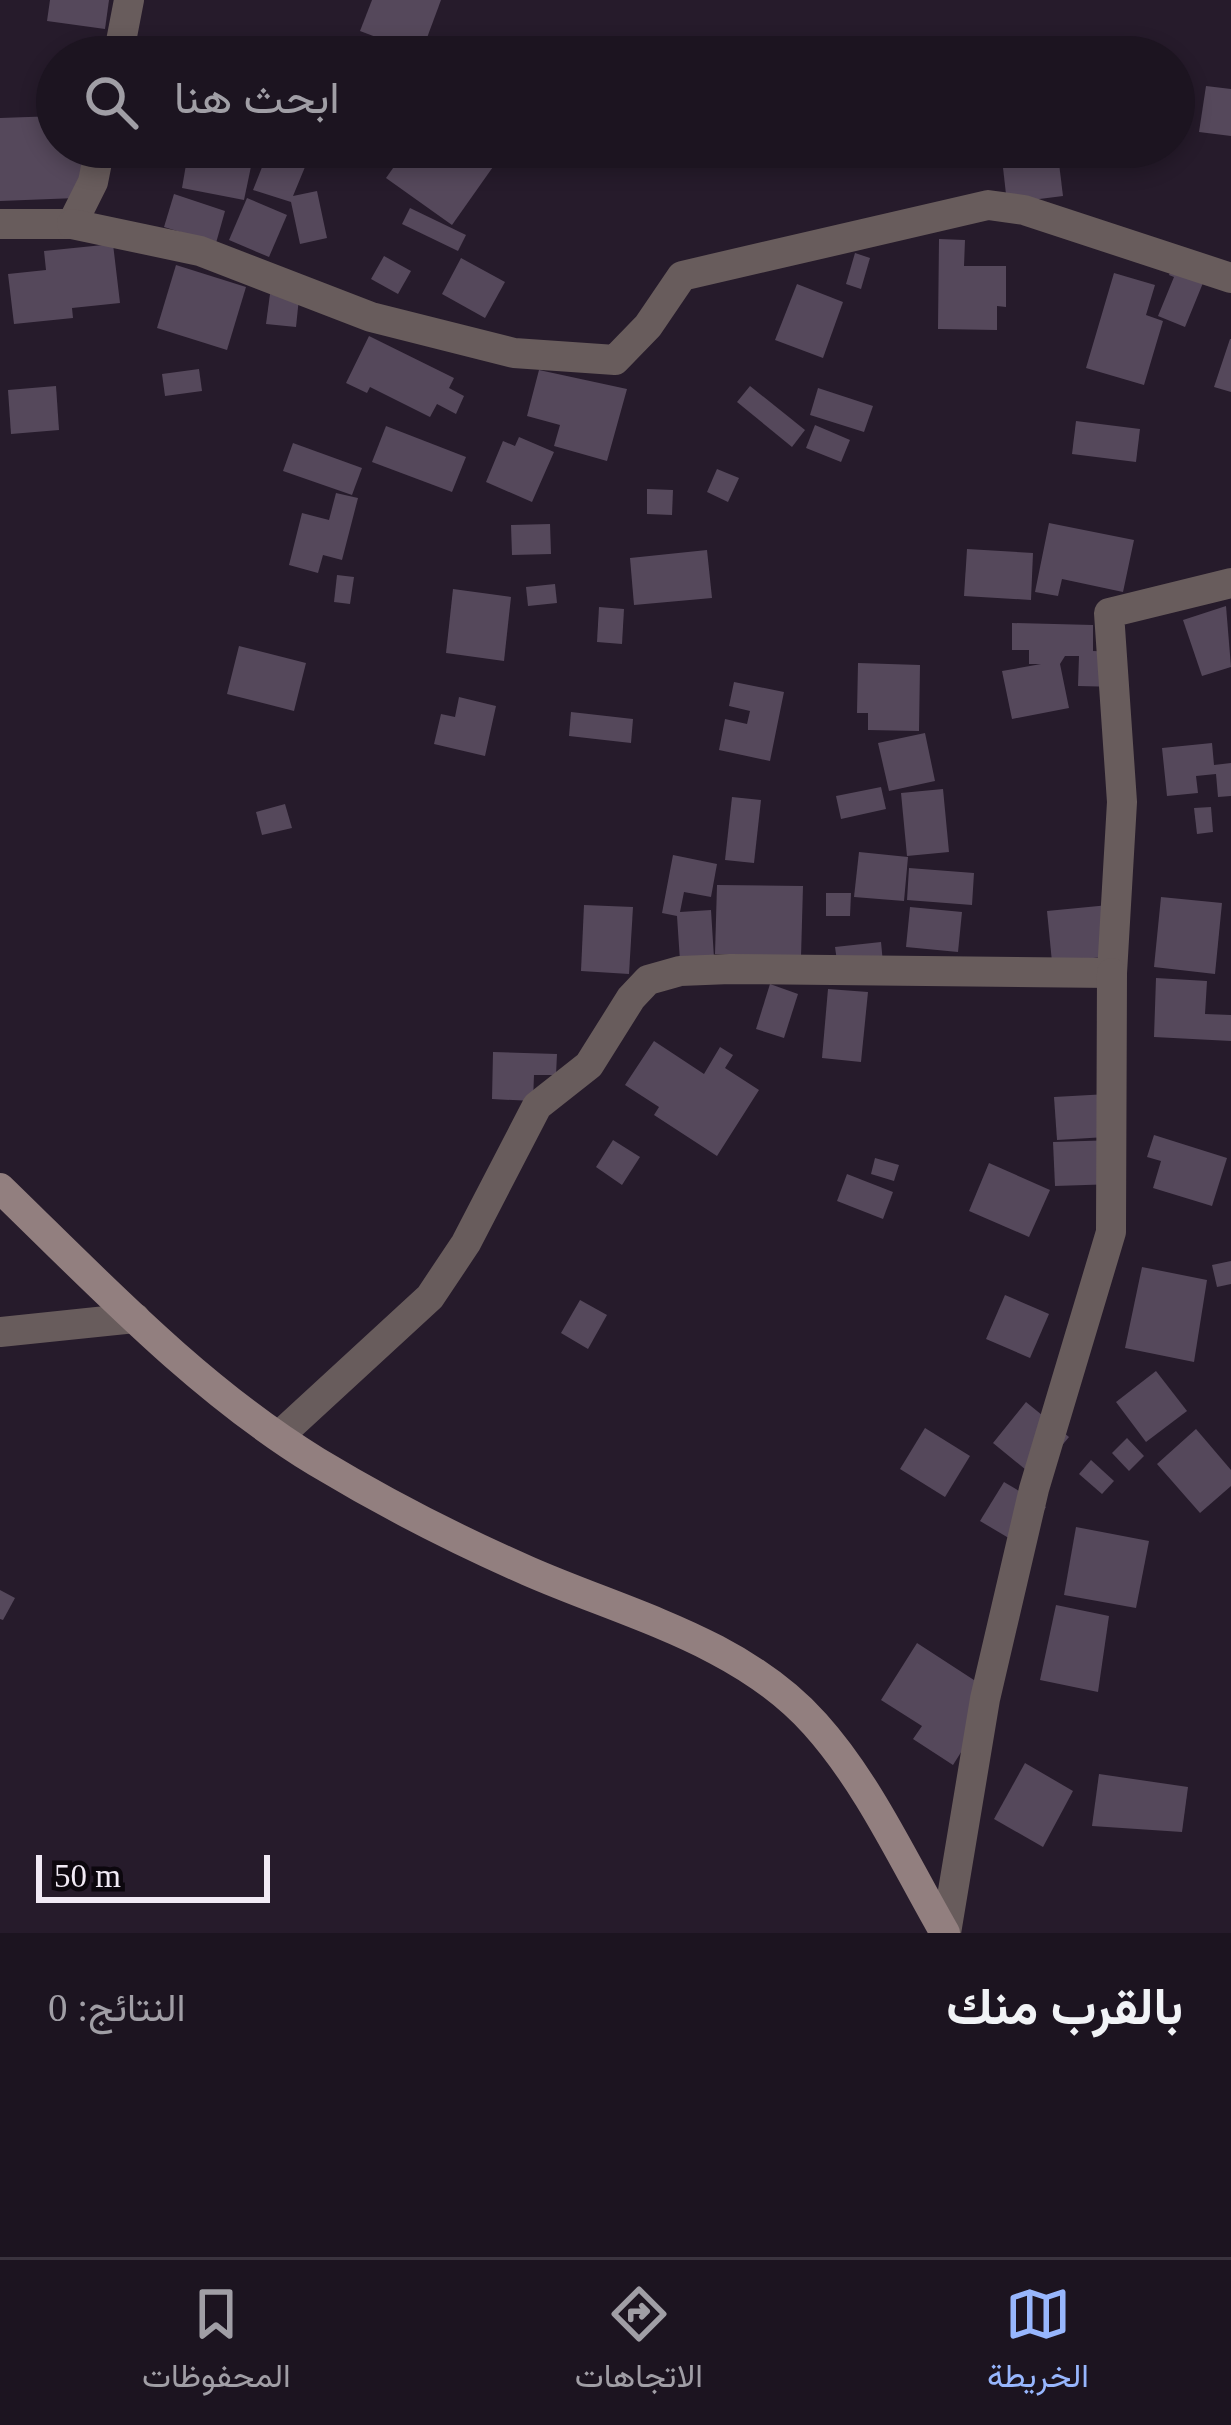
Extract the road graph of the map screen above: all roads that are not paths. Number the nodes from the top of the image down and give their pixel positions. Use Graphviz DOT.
graph roads {
  1 [pos="129,0"];
  2 [pos="122,36"];
  3 [pos="96,168"];
  4 [pos="0,224"];
  5 [pos="72,224"];
  6 [pos="1231,278"];
  7 [pos="1231,583"];
  8 [pos="1112,973"];
  9 [pos="0,1188"];
  10 [pos="135,1318"];
  11 [pos="0,1332"];
  12 [pos="279,1436"];
  13 [pos="945,1933"];
  1 -- 2 [label="street"];
  3 -- 5 [label="street"];
  4 -- 5 [label="street"];
  5 -- 6 [label="street"];
  7 -- 8 [label="street"];
  8 -- 12 [label="street"];
  8 -- 13 [label="street"];
  9 -- 10 [label="main road"];
  10 -- 11 [label="street"];
  10 -- 12 [label="main road"];
  12 -- 13 [label="main road"];
}
